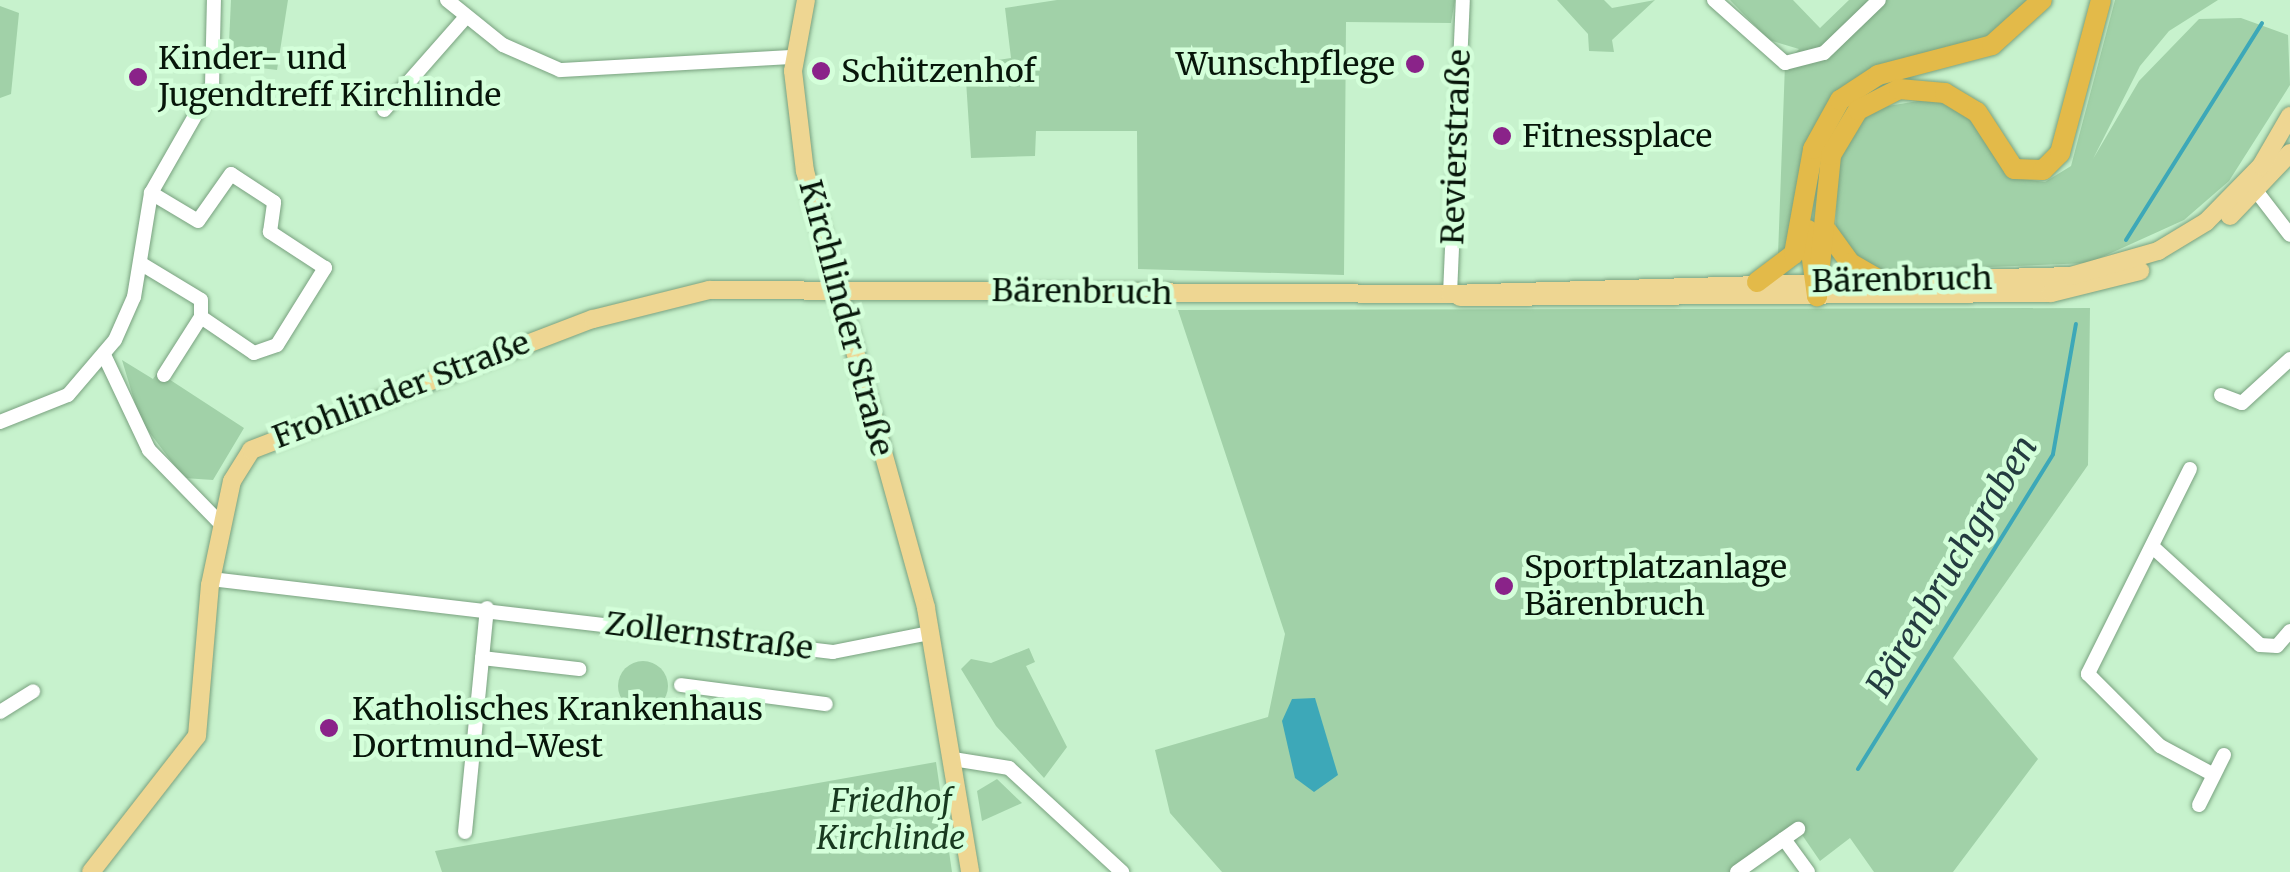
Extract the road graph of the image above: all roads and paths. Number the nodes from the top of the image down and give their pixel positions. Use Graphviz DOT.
graph roads {
  1 [pos="214,0"];
  2 [pos="447,0"];
  3 [pos="806,0"];
  4 [pos="1463,0"];
  5 [pos="1714,0"];
  6 [pos="1878,0"];
  7 [pos="2042,0"];
  8 [pos="2100,0"];
  9 [pos="465,18"];
  10 [pos="793,57"];
  11 [pos="384,110"];
  12 [pos="2290,116"];
  13 [pos="2290,153"];
  14 [pos="2258,192"];
  15 [pos="151,193"];
  16 [pos="1806,211"];
  17 [pos="1826,228"];
  18 [pos="2290,234"];
  19 [pos="140,263"];
  20 [pos="1879,280"];
  21 [pos="1757,282"];
  22 [pos="1816,286"];
  23 [pos="835,288"];
  24 [pos="1450,294"];
  25 [pos="201,317"];
  26 [pos="105,357"];
  27 [pos="2290,360"];
  28 [pos="164,375"];
  29 [pos="2220,395"];
  30 [pos="0,422"];
  31 [pos="2189,469"];
  32 [pos="222,524"];
  33 [pos="2155,549"];
  34 [pos="211,579"];
  35 [pos="486,608"];
  36 [pos="2290,631"];
  37 [pos="930,633"];
  38 [pos="482,658"];
  39 [pos="579,670"];
  40 [pos="681,684"];
  41 [pos="33,690"];
  42 [pos="826,704"];
  43 [pos="0,712"];
  44 [pos="2224,755"];
  45 [pos="953,758"];
  46 [pos="2214,776"];
  47 [pos="2199,805"];
  48 [pos="1798,829"];
  49 [pos="465,832"];
  50 [pos="1784,839"];
  51 [pos="91,872"];
  52 [pos="970,872"];
  53 [pos="1122,872"];
  54 [pos="1738,872"];
  55 [pos="1808,872"];
  1 -- 15 [label="street"];
  2 -- 9 [label="street"];
  3 -- 10 [label="main road, Kirchlinder Straße"];
  4 -- 24 [label="street, Revierstraße"];
  5 -- 6 [label="street"];
  7 -- 16 [label="highway"];
  8 -- 17 [label="highway"];
  9 -- 10 [label="street"];
  9 -- 11 [label="street"];
  10 -- 23 [label="main road, Kirchlinder Straße"];
  12 -- 20 [label="main road, Bärenbruch"];
  13 -- 14 [label="main road, Bärenbruch"];
  14 -- 18 [label="street"];
  14 -- 22 [label="main road, Bärenbruch"];
  15 -- 19 [label="street"];
  15 -- 25 [label="street"];
  16 -- 21 [label="highway"];
  16 -- 22 [label="highway"];
  17 -- 20 [label="highway"];
  17 -- 22 [label="highway"];
  19 -- 25 [label="street"];
  19 -- 26 [label="street"];
  20 -- 22 [label="main road, Bärenbruch"];
  21 -- 22 [label="main road, Bärenbruch"];
  21 -- 24 [label="main road, Bärenbruch"];
  22 -- 24 [label="main road, Bärenbruch"];
  23 -- 24 [label="main road, Bärenbruch"];
  23 -- 32 [label="main road, Frohlinder Straße"];
  23 -- 37 [label="main road, Kirchlinder Straße"];
  25 -- 28 [label="street"];
  26 -- 30 [label="street"];
  26 -- 32 [label="street"];
  27 -- 29 [label="street"];
  31 -- 33 [label="street"];
  32 -- 34 [label="main road, Frohlinder Straße"];
  33 -- 36 [label="street"];
  33 -- 46 [label="street"];
  34 -- 35 [label="street, Zollernstraße"];
  34 -- 51 [label="main road, Frohlinder Straße"];
  35 -- 37 [label="street, Zollernstraße"];
  35 -- 38 [label="street"];
  37 -- 45 [label="main road, Kirchlinder Straße"];
  38 -- 39 [label="street, Zollernstraße"];
  38 -- 49 [label="street"];
  40 -- 42 [label="street, Zollernstraße"];
  41 -- 43 [label="street"];
  44 -- 46 [label="street"];
  45 -- 52 [label="main road, Kirchlinder Straße"];
  45 -- 53 [label="street"];
  46 -- 47 [label="street"];
  48 -- 50 [label="street"];
  50 -- 54 [label="street"];
  50 -- 55 [label="street"];
}
